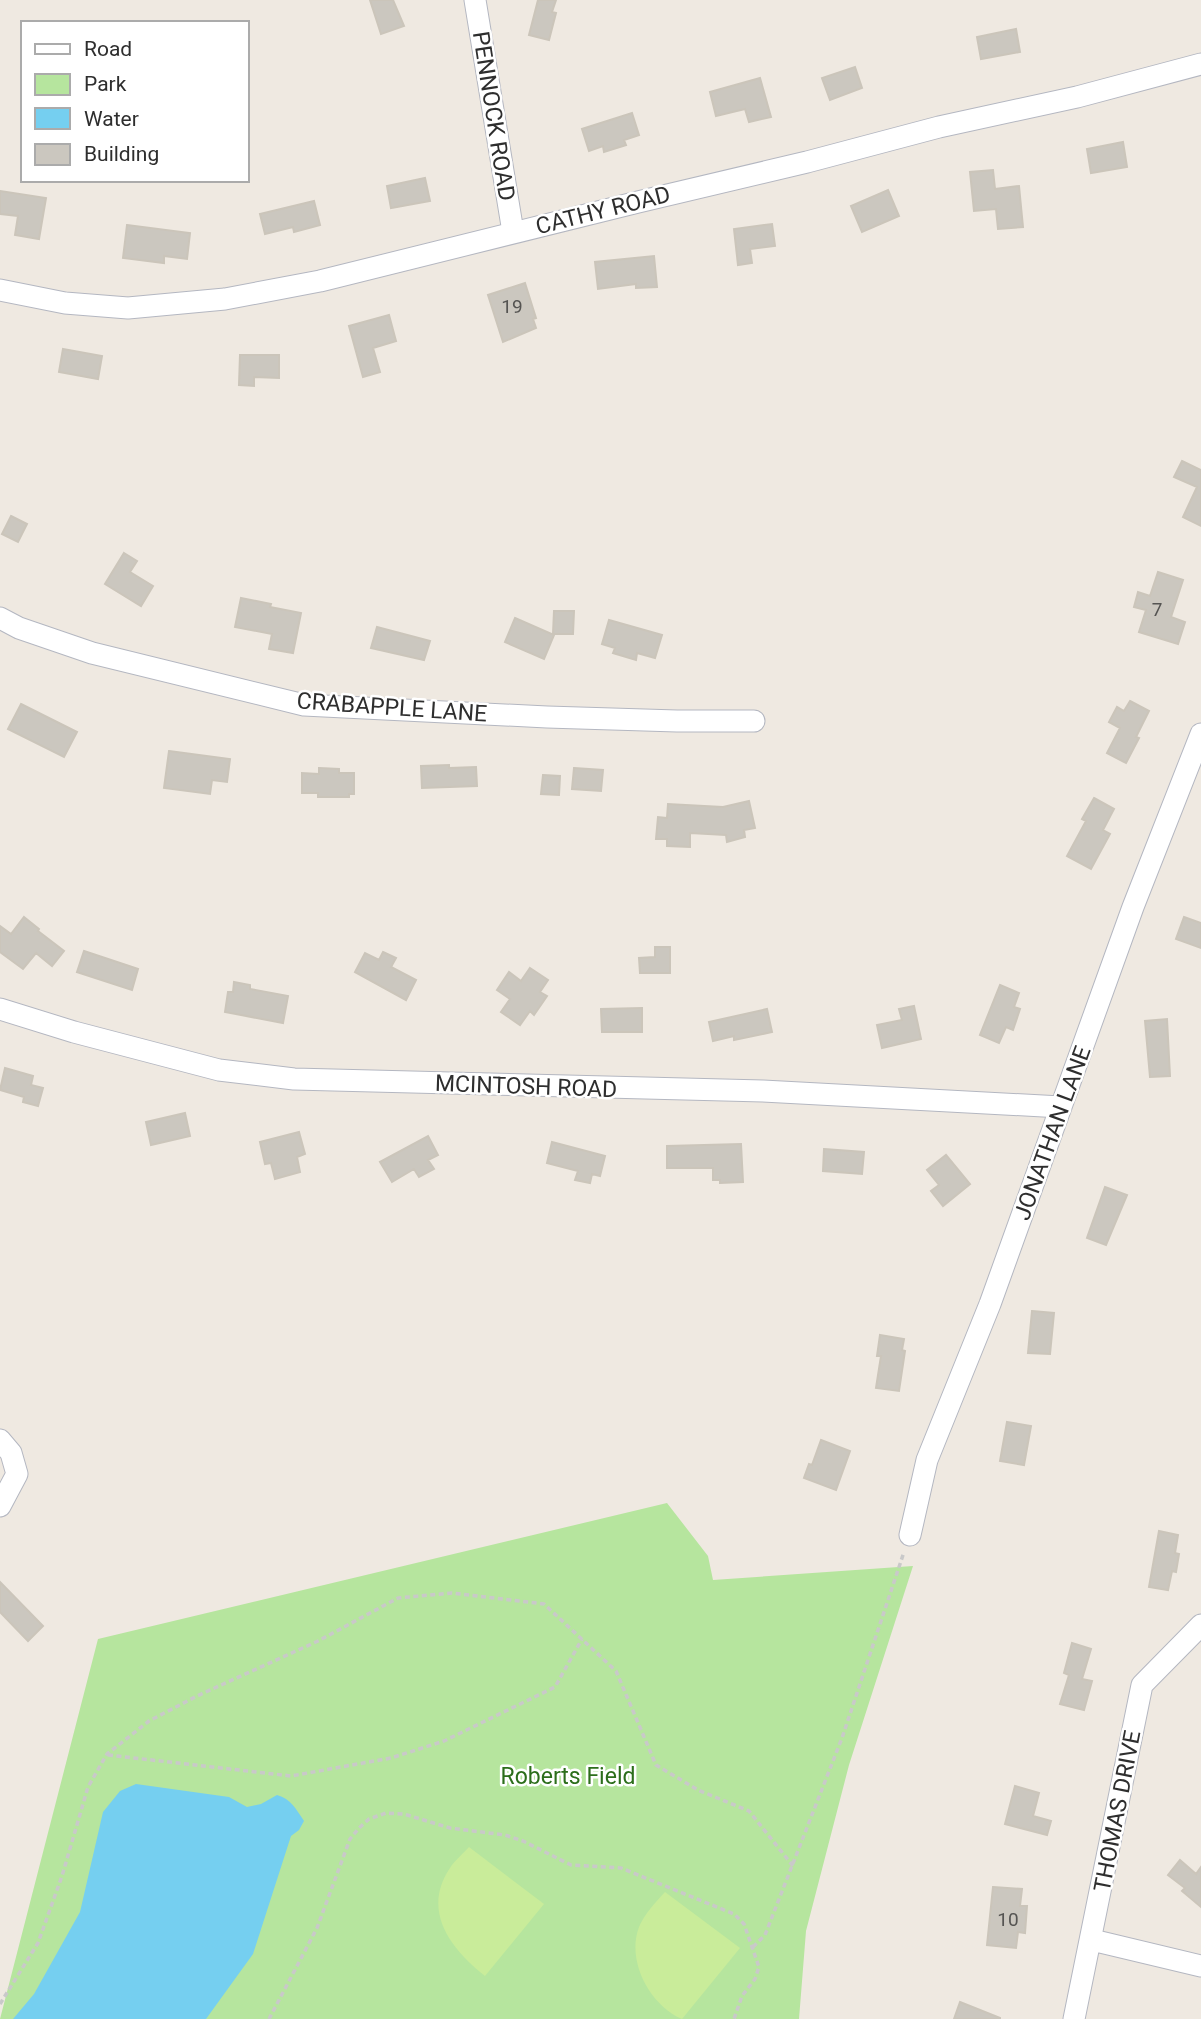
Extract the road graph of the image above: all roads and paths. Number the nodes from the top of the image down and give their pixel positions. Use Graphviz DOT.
graph roads {
  1 [pos="475,0"];
  2 [pos="1201,64"];
  3 [pos="513,232"];
  4 [pos="0,290"];
  5 [pos="0,618"];
  6 [pos="754,721"];
  7 [pos="1201,734"];
  8 [pos="0,1009"];
  9 [pos="1060,1107"];
  10 [pos="0,1440"];
  11 [pos="0,1506"];
  12 [pos="911,1535"];
  13 [pos="1201,1625"];
  14 [pos="582,1639"];
  15 [pos="107,1755"];
  16 [pos="793,1866"];
  17 [pos="1091,1940"];
  18 [pos="753,1947"];
  19 [pos="1201,1966"];
  20 [pos="0,2004"];
  21 [pos="269,2019"];
  22 [pos="734,2019"];
  23 [pos="1074,2019"];
  1 -- 3 [label="street, PENNOCK ROAD"];
  2 -- 3 [label="street, CATHY ROAD"];
  3 -- 4 [label="street, CATHY ROAD"];
  5 -- 6 [label="street, CRABAPPLE LANE"];
  7 -- 9 [label="street, JONATHAN LANE"];
  8 -- 9 [label="street, MCINTOSH ROAD"];
  9 -- 12 [label="street, JONATHAN LANE"];
  10 -- 11 [label="street"];
  12 -- 16 [label="path"];
  13 -- 17 [label="street, THOMAS DRIVE"];
  14 -- 15 [label="path"];
  14 -- 15 [label="path"];
  14 -- 16 [label="path"];
  15 -- 20 [label="path"];
  16 -- 18 [label="path"];
  17 -- 19 [label="street"];
  17 -- 23 [label="street, THOMAS DRIVE"];
  18 -- 21 [label="path"];
  18 -- 22 [label="path"];
}
